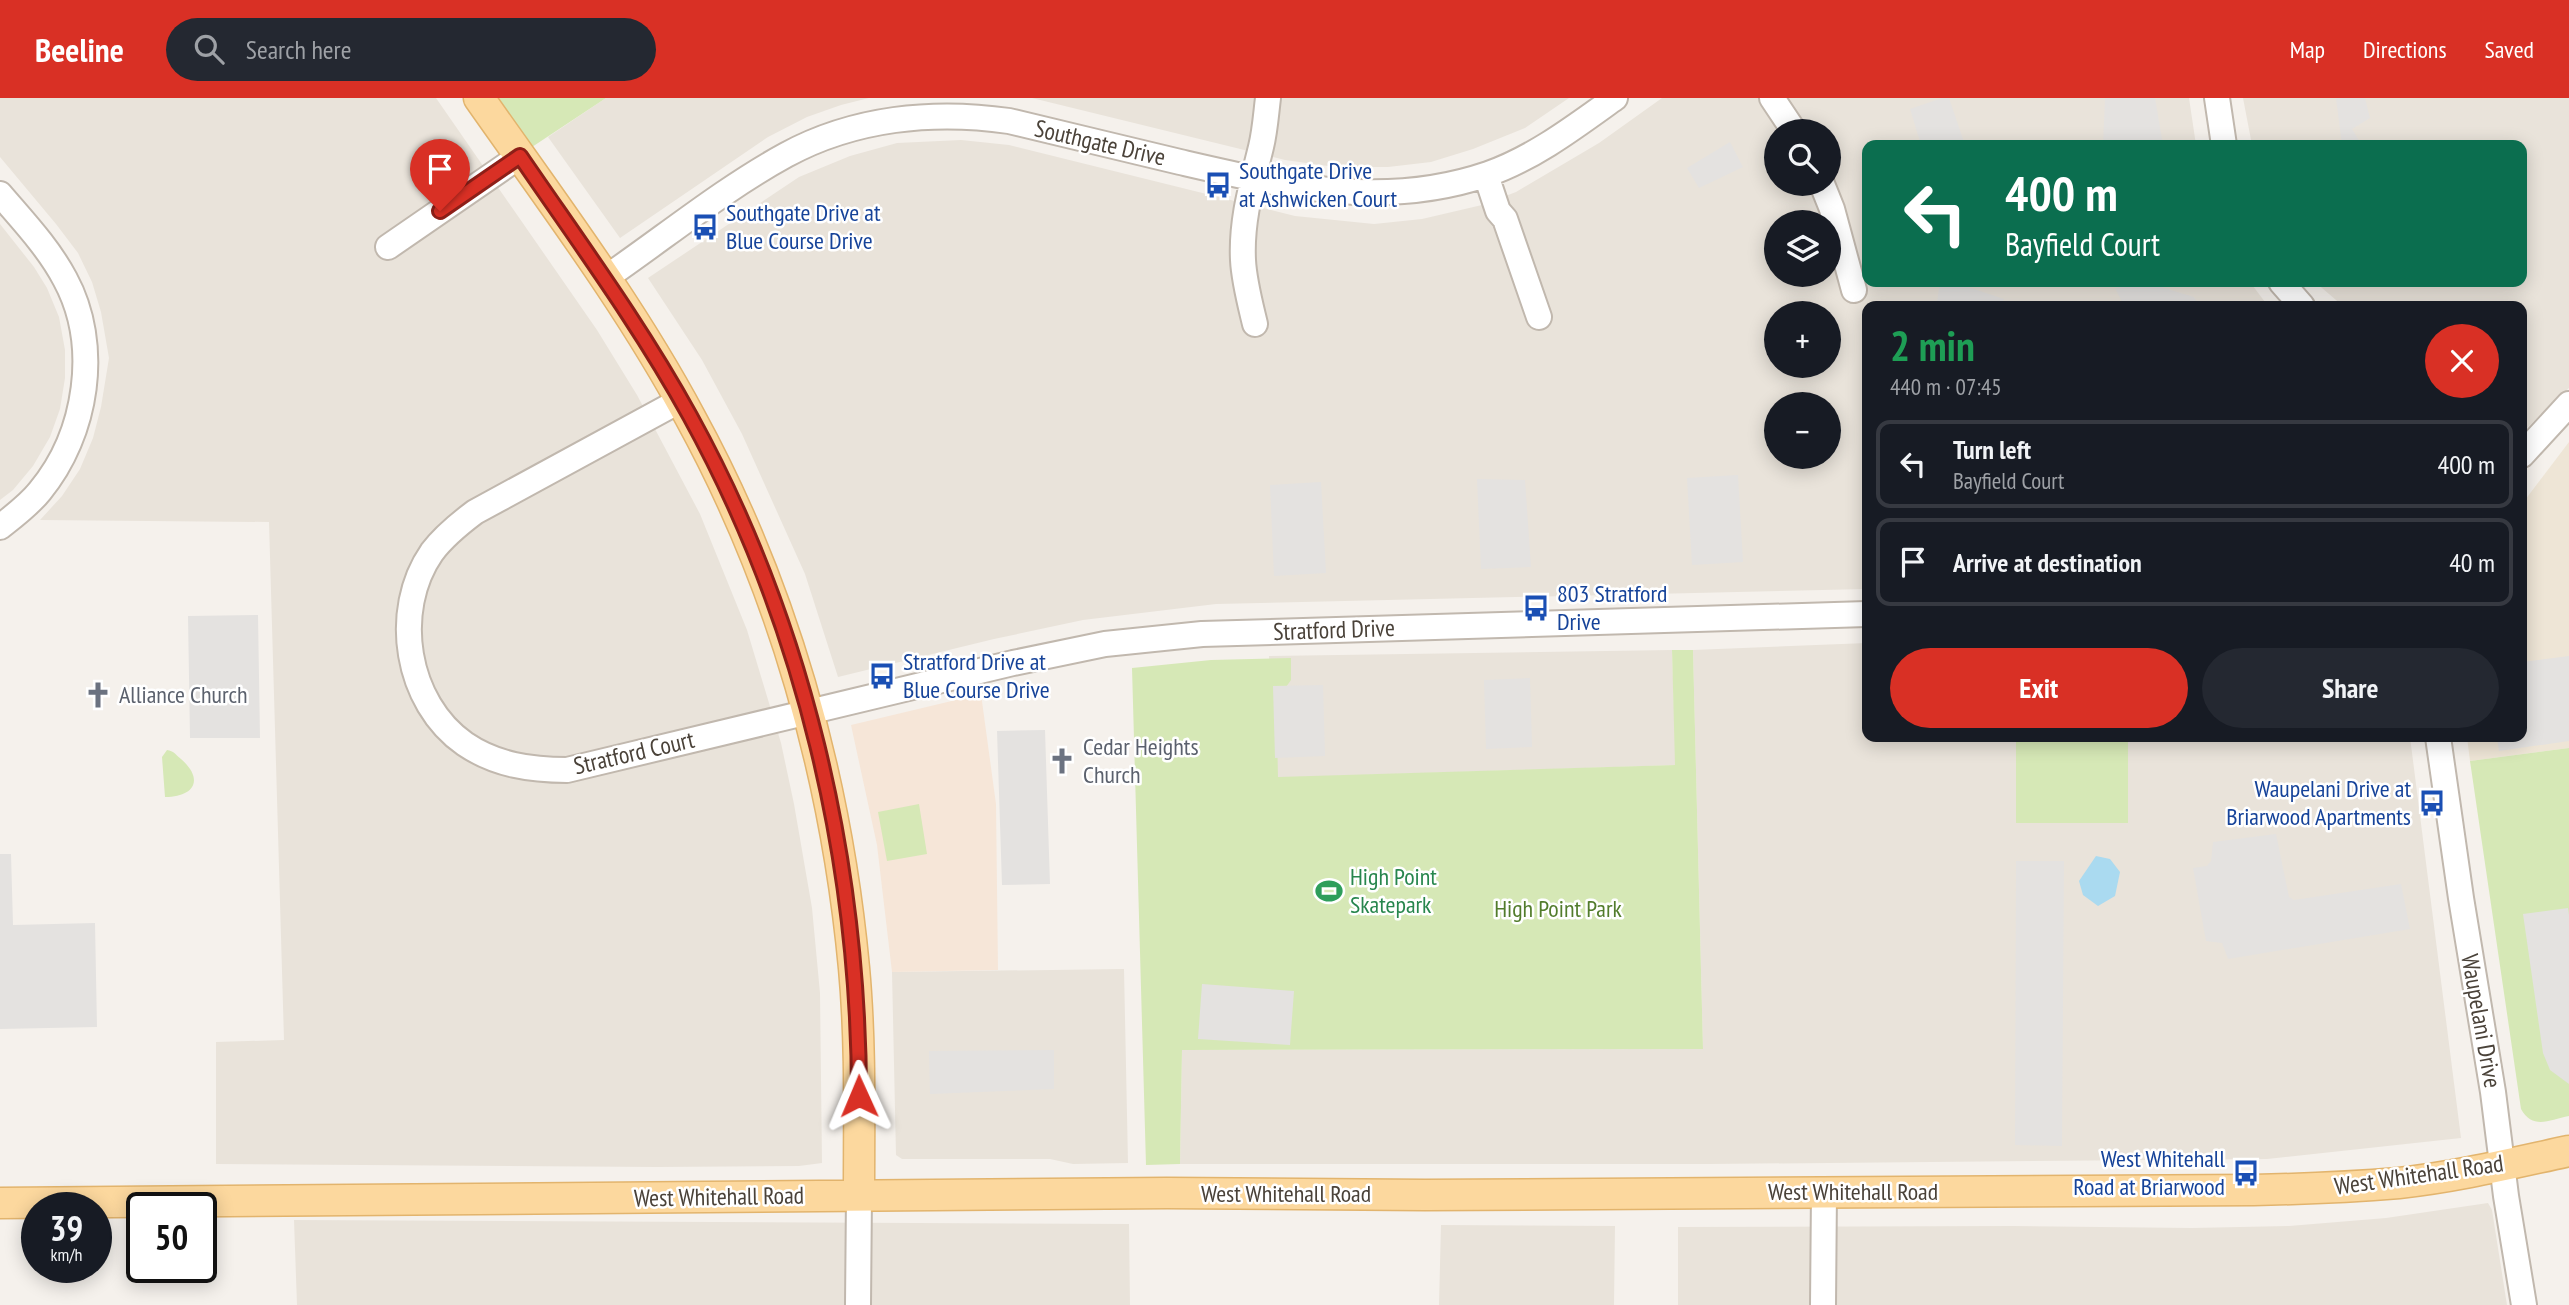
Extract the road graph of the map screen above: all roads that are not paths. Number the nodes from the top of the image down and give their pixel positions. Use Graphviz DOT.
graph roads {
  1 [pos="480,98"];
  2 [pos="1268,98"];
  3 [pos="1615,98"];
  4 [pos="1772,98"];
  5 [pos="2217,98"];
  6 [pos="1786,119"];
  7 [pos="2223,140"];
  8 [pos="520,156"];
  9 [pos="1490,173"];
  10 [pos="1252,178"];
  11 [pos="0,194"];
  12 [pos="1826,196"];
  13 [pos="388,247"];
  14 [pos="604,279"];
  15 [pos="2285,287"];
  16 [pos="1854,290"];
  17 [pos="2298,301"];
  18 [pos="1539,317"];
  19 [pos="1255,324"];
  20 [pos="681,400"];
  21 [pos="2569,404"];
  22 [pos="2527,450"];
  23 [pos="0,527"];
  24 [pos="1862,614"];
  25 [pos="808,710"];
  26 [pos="2439,742"];
  27 [pos="2569,1150"];
  28 [pos="2502,1165"];
  29 [pos="1824,1192"];
  30 [pos="859,1195"];
  31 [pos="0,1203"];
  32 [pos="858,1305"];
  33 [pos="1823,1305"];
  34 [pos="2524,1305"];
  1 -- 8 [label="main road"];
  2 -- 10 [label="street"];
  3 -- 9 [label="street, Southgate Drive"];
  4 -- 6 [label="street"];
  5 -- 7 [label="street"];
  8 -- 13 [label="street"];
  8 -- 14 [label="main road"];
  9 -- 10 [label="street, Southgate Drive"];
  9 -- 18 [label="street"];
  10 -- 14 [label="street, Southgate Drive"];
  10 -- 19 [label="street"];
  11 -- 23 [label="street"];
  12 -- 16 [label="street"];
  14 -- 20 [label="main road"];
  15 -- 17 [label="street"];
  20 -- 25 [label="main road"];
  20 -- 25 [label="street, Stratford Court"];
  21 -- 22 [label="street"];
  24 -- 25 [label="street, Stratford Drive"];
  25 -- 30 [label="main road"];
  26 -- 28 [label="street, Waupelani Drive"];
  27 -- 28 [label="main road, West Whitehall Road"];
  28 -- 29 [label="main road, West Whitehall Road"];
  28 -- 34 [label="street, Waupelani Drive"];
  29 -- 30 [label="main road, West Whitehall Road"];
  29 -- 33 [label="street"];
  30 -- 31 [label="main road, West Whitehall Road"];
  30 -- 32 [label="street"];
}
